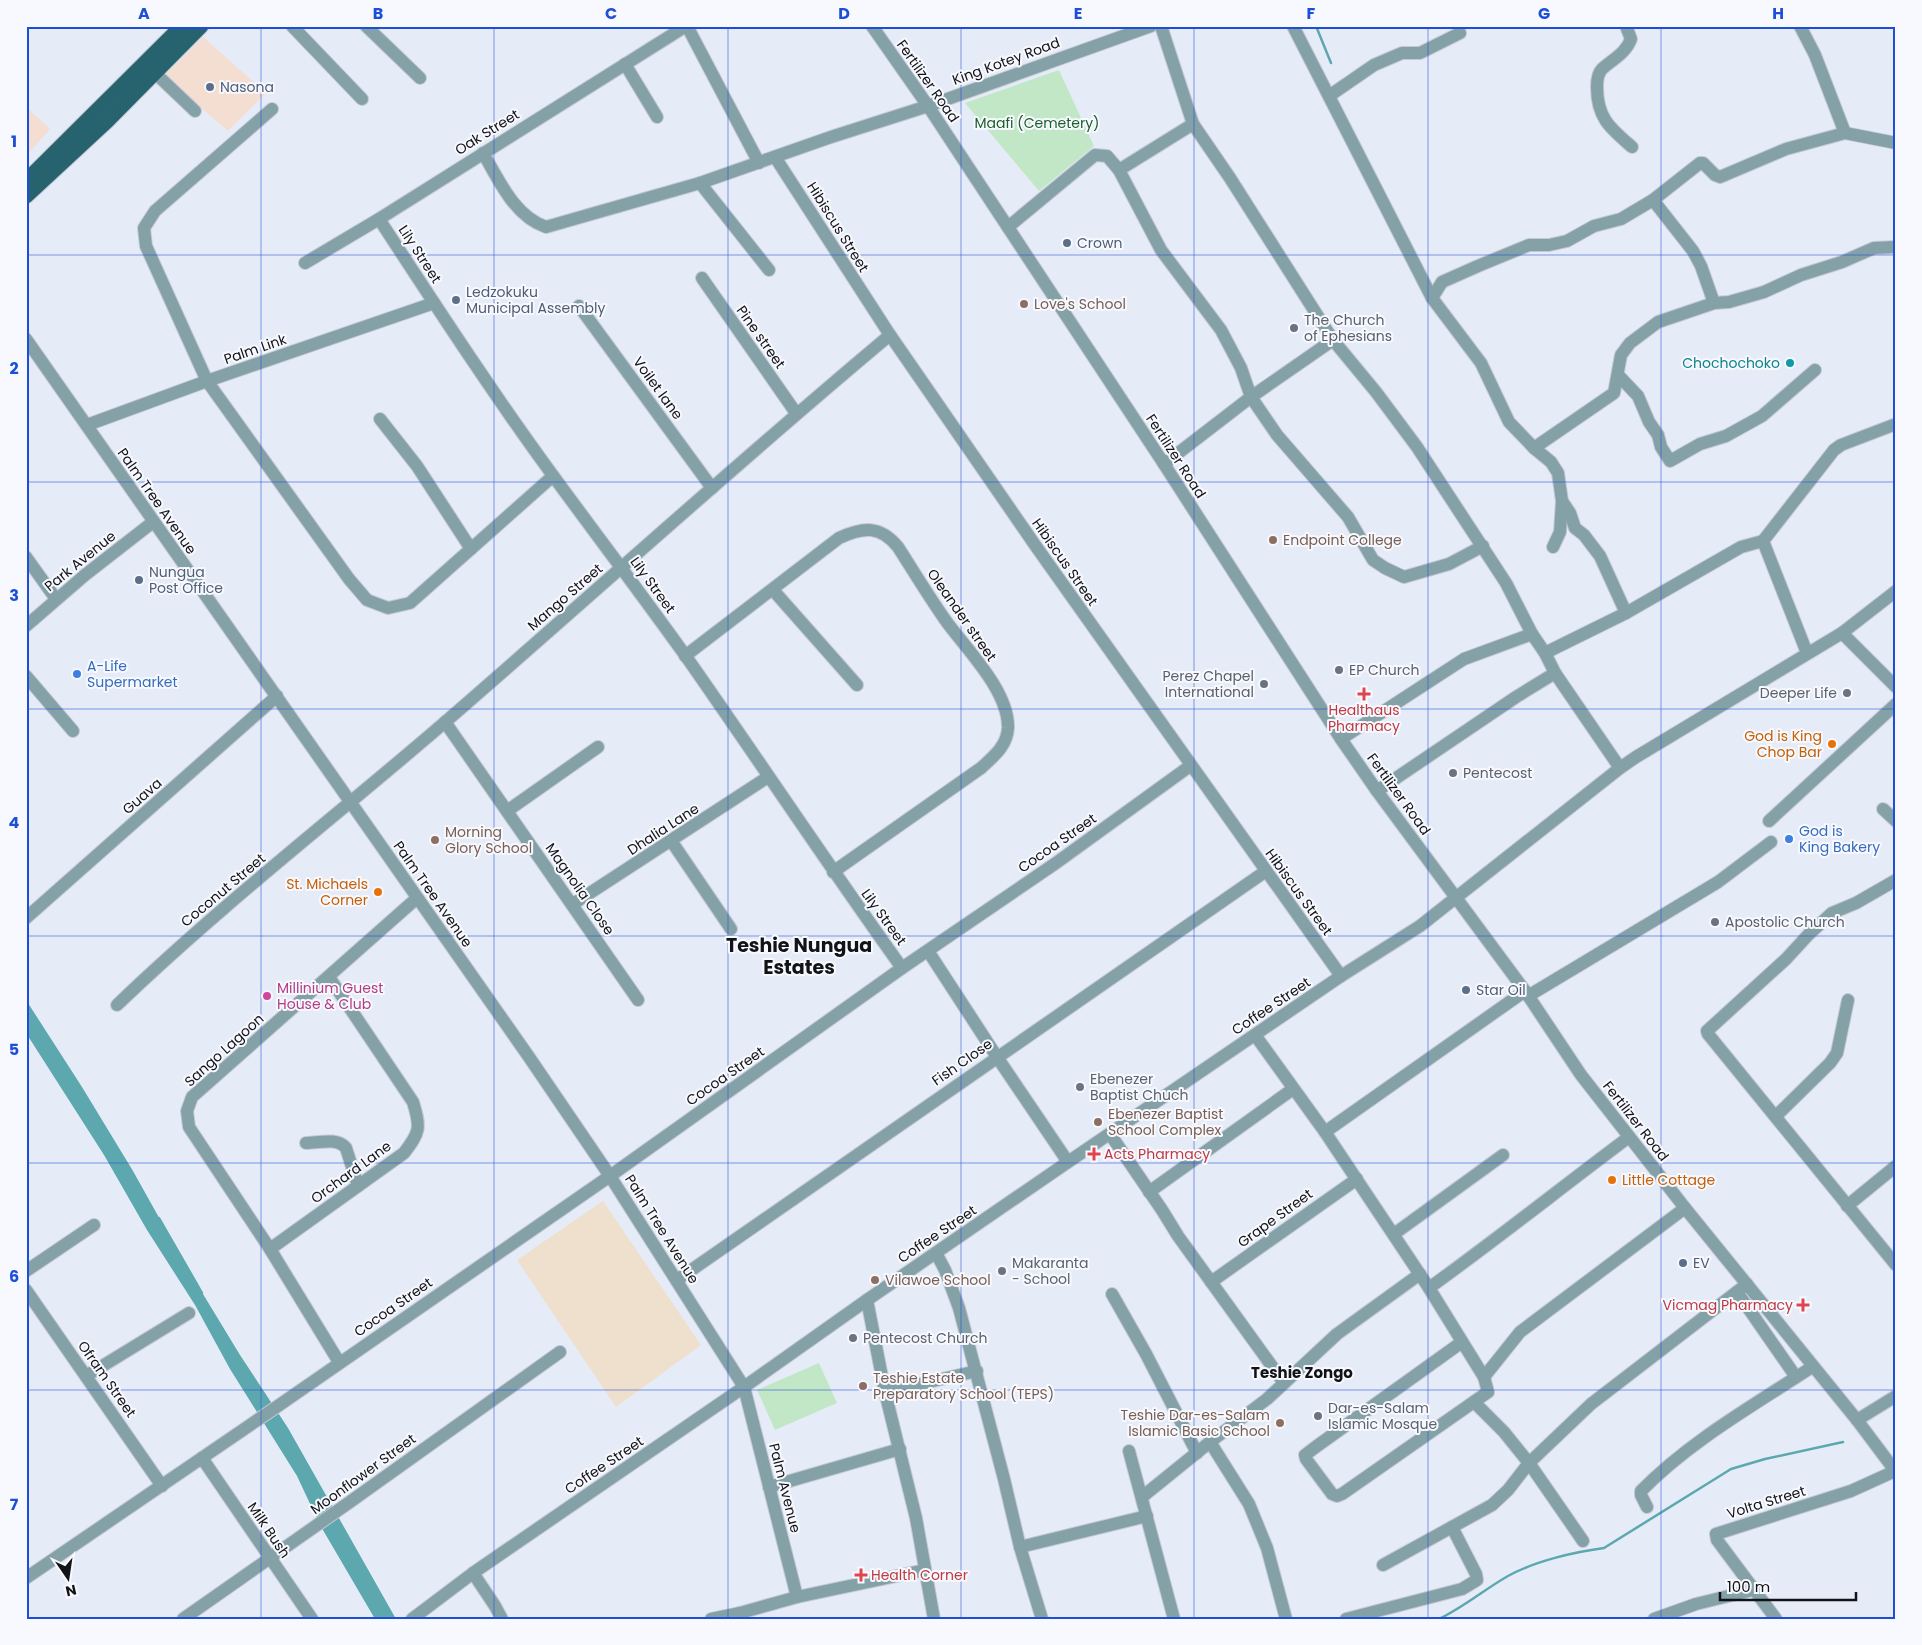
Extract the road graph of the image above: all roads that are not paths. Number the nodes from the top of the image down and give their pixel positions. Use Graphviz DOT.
graph roads {
  1 [pos="182,26"];
  2 [pos="201,26"];
  3 [pos="292,26"];
  4 [pos="366,26"];
  5 [pos="686,26"];
  6 [pos="872,26"];
  7 [pos="1151,26"];
  8 [pos="1161,26"];
  9 [pos="1294,26"];
  10 [pos="1626,26"];
  11 [pos="1800,26"];
  12 [pos="1460,33"];
  13 [pos="626,64"];
  14 [pos="155,72"];
  15 [pos="420,78"];
  16 [pos="1329,96"];
  17 [pos="362,99"];
  18 [pos="928,106"];
  19 [pos="272,108"];
  20 [pos="195,111"];
  21 [pos="657,117"];
  22 [pos="1193,124"];
  23 [pos="1845,133"];
  24 [pos="1896,143"];
  25 [pos="1632,147"];
  26 [pos="483,153"];
  27 [pos="775,157"];
  28 [pos="759,163"];
  29 [pos="1119,170"];
  30 [pos="26,181"];
  31 [pos="700,183"];
  32 [pos="26,196"];
  33 [pos="1653,200"];
  34 [pos="379,218"];
  35 [pos="1008,228"];
  36 [pos="1896,247"];
  37 [pos="304,263"];
  38 [pos="769,270"];
  39 [pos="702,278"];
  40 [pos="1432,298"];
  41 [pos="434,302"];
  42 [pos="1714,302"];
  43 [pos="579,306"];
  44 [pos="890,335"];
  45 [pos="26,339"];
  46 [pos="1333,340"];
  47 [pos="1815,370"];
  48 [pos="1618,374"];
  49 [pos="207,381"];
  50 [pos="1251,397"];
  51 [pos="796,413"];
  52 [pos="380,418"];
  53 [pos="1896,424"];
  54 [pos="87,425"];
  55 [pos="1534,448"];
  56 [pos="1164,464"];
  57 [pos="553,476"];
  58 [pos="712,488"];
  59 [pos="1562,501"];
  60 [pos="153,522"];
  61 [pos="1763,541"];
  62 [pos="1482,546"];
  63 [pos="1553,547"];
  64 [pos="471,549"];
  65 [pos="26,557"];
  66 [pos="622,567"];
  67 [pos="773,590"];
  68 [pos="1896,591"];
  69 [pos="56,599"];
  70 [pos="1626,613"];
  71 [pos="26,626"];
  72 [pos="1842,633"];
  73 [pos="1532,634"];
  74 [pos="1545,653"];
  75 [pos="1807,653"];
  76 [pos="685,656"];
  77 [pos="1555,673"];
  78 [pos="26,676"];
  79 [pos="857,685"];
  80 [pos="1896,687"];
  81 [pos="277,696"];
  82 [pos="1896,704"];
  83 [pos="445,722"];
  84 [pos="73,731"];
  85 [pos="1341,740"];
  86 [pos="598,747"];
  87 [pos="1190,766"];
  88 [pos="1620,768"];
  89 [pos="768,778"];
  90 [pos="1377,791"];
  91 [pos="352,802"];
  92 [pos="1883,809"];
  93 [pos="507,811"];
  94 [pos="1896,820"];
  95 [pos="1769,821"];
  96 [pos="672,842"];
  97 [pos="1771,842"];
  98 [pos="1266,871"];
  99 [pos="833,872"];
  100 [pos="1896,880"];
  101 [pos="417,898"];
  102 [pos="1457,898"];
  103 [pos="572,904"];
  104 [pos="26,918"];
  105 [pos="731,929"];
  106 [pos="928,951"];
  107 [pos="902,968"];
  108 [pos="1341,976"];
  109 [pos="329,977"];
  110 [pos="1527,994"];
  111 [pos="638,1000"];
  112 [pos="1848,1000"];
  113 [pos="117,1005"];
  114 [pos="1255,1035"];
  115 [pos="997,1057"];
  116 [pos="1293,1089"];
  117 [pos="1776,1116"];
  118 [pos="1325,1132"];
  119 [pos="1110,1134"];
  120 [pos="1629,1137"];
  121 [pos="306,1143"];
  122 [pos="1503,1155"];
  123 [pos="1068,1162"];
  124 [pos="1896,1166"];
  125 [pos="610,1176"];
  126 [pos="1357,1178"];
  127 [pos="358,1186"];
  128 [pos="1149,1192"];
  129 [pos="1847,1206"];
  130 [pos="1685,1208"];
  131 [pos="94,1225"];
  132 [pos="1394,1234"];
  133 [pos="270,1249"];
  134 [pos="936,1253"];
  135 [pos="1896,1266"];
  136 [pos="26,1271"];
  137 [pos="1420,1274"];
  138 [pos="677,1280"];
  139 [pos="1212,1282"];
  140 [pos="1429,1288"];
  141 [pos="1742,1288"];
  142 [pos="26,1290"];
  143 [pos="1112,1294"];
  144 [pos="867,1300"];
  145 [pos="190,1313"];
  146 [pos="1462,1342"];
  147 [pos="560,1352"];
  148 [pos="339,1362"];
  149 [pos="1812,1367"];
  150 [pos="977,1371"];
  151 [pos="86,1376"];
  152 [pos="1484,1377"];
  153 [pos="1796,1377"];
  154 [pos="1284,1383"];
  155 [pos="744,1387"];
  156 [pos="885,1392"];
  157 [pos="1896,1396"];
  158 [pos="1474,1402"];
  159 [pos="1857,1420"];
  160 [pos="1210,1442"];
  161 [pos="900,1448"];
  162 [pos="1130,1451"];
  163 [pos="1197,1453"];
  164 [pos="202,1458"];
  165 [pos="1529,1463"];
  166 [pos="1895,1472"];
  167 [pos="162,1486"];
  168 [pos="769,1488"];
  169 [pos="1142,1497"];
  170 [pos="1647,1507"];
  171 [pos="1147,1516"];
  172 [pos="1452,1527"];
  173 [pos="1583,1541"];
  174 [pos="1020,1547"];
  175 [pos="270,1558"];
  176 [pos="1383,1565"];
  177 [pos="925,1570"];
  178 [pos="473,1573"];
  179 [pos="26,1578"];
  180 [pos="1754,1590"];
  181 [pos="797,1597"];
  182 [pos="741,1616"];
  183 [pos="415,1617"];
  184 [pos="183,1619"];
  185 [pos="312,1619"];
  186 [pos="502,1619"];
  187 [pos="711,1619"];
  188 [pos="934,1619"];
  189 [pos="1042,1619"];
  190 [pos="1174,1619"];
  191 [pos="1286,1619"];
  192 [pos="1346,1619"];
  193 [pos="1654,1619"];
  194 [pos="1776,1619"];
  1 -- 30 [label="main road"];
  2 -- 14 [label="main road"];
  3 -- 17 [label="street"];
  4 -- 15 [label="street"];
  5 -- 13 [label="street, Oak Street"];
  5 -- 28 [label="street"];
  6 -- 18 [label="street, Fertilizer Road"];
  7 -- 18 [label="street, King Kotey Road"];
  8 -- 22 [label="street"];
  9 -- 16 [label="street"];
  10 -- 25 [label="street"];
  11 -- 23 [label="street"];
  12 -- 16 [label="street"];
  13 -- 21 [label="street"];
  13 -- 26 [label="street, Oak Street"];
  14 -- 20 [label="street"];
  14 -- 32 [label="main road"];
  16 -- 40 [label="street"];
  18 -- 27 [label="street, King Kotey Road"];
  18 -- 35 [label="street, Fertilizer Road"];
  19 -- 49 [label="street"];
  22 -- 29 [label="street"];
  22 -- 46 [label="street"];
  23 -- 24 [label="street"];
  23 -- 33 [label="street"];
  26 -- 31 [label="street, King Kotey Road"];
  26 -- 34 [label="street, Oak Street"];
  27 -- 28 [label="street, King Kotey Road"];
  27 -- 44 [label="street, Hibiscus Street"];
  28 -- 31 [label="street, King Kotey Road"];
  29 -- 35 [label="street"];
  29 -- 50 [label="street"];
  31 -- 38 [label="street"];
  33 -- 40 [label="street"];
  33 -- 42 [label="street"];
  34 -- 37 [label="street, Oak Street"];
  34 -- 41 [label="street, Lily Street"];
  35 -- 56 [label="street, Fertilizer Road"];
  36 -- 42 [label="street"];
  39 -- 51 [label="street, Pine street"];
  40 -- 55 [label="street"];
  41 -- 49 [label="street, Palm Link"];
  41 -- 57 [label="street, Lily Street"];
  42 -- 48 [label="street"];
  43 -- 58 [label="street, Voilet lane"];
  44 -- 51 [label="street, Mango Street"];
  44 -- 87 [label="street, Hibiscus Street"];
  45 -- 54 [label="street"];
  46 -- 50 [label="street"];
  46 -- 62 [label="street"];
  47 -- 48 [label="street"];
  48 -- 55 [label="street"];
  49 -- 54 [label="street, Palm Link"];
  49 -- 64 [label="street"];
  50 -- 56 [label="street"];
  50 -- 62 [label="street"];
  51 -- 58 [label="street, Mango Street"];
  52 -- 64 [label="street"];
  53 -- 61 [label="street"];
  54 -- 60 [label="street, Palm Tree Avenue"];
  55 -- 59 [label="street"];
  56 -- 85 [label="street, Fertilizer Road"];
  57 -- 64 [label="street"];
  57 -- 66 [label="street, Lily Street"];
  58 -- 66 [label="street, Mango Street"];
  59 -- 63 [label="street"];
  59 -- 70 [label="street"];
  60 -- 69 [label="street, Park Avenue"];
  60 -- 81 [label="street, Palm Tree Avenue"];
  61 -- 70 [label="street"];
  61 -- 75 [label="street"];
  62 -- 73 [label="street"];
  65 -- 69 [label="street"];
  66 -- 76 [label="street, Lily Street"];
  66 -- 83 [label="street, Mango Street"];
  67 -- 76 [label="street, Oleander street"];
  67 -- 79 [label="street"];
  67 -- 99 [label="street, Oleander street"];
  68 -- 72 [label="street, Coffee Street"];
  69 -- 71 [label="street, Park Avenue"];
  70 -- 74 [label="street"];
  72 -- 75 [label="street, Coffee Street"];
  72 -- 80 [label="street"];
  73 -- 74 [label="street"];
  73 -- 85 [label="street"];
  74 -- 77 [label="street"];
  75 -- 88 [label="street, Coffee Street"];
  76 -- 89 [label="street, Lily Street"];
  77 -- 88 [label="street"];
  77 -- 90 [label="street"];
  78 -- 84 [label="street"];
  81 -- 91 [label="street, Palm Tree Avenue"];
  81 -- 104 [label="street, Guava"];
  82 -- 95 [label="street"];
  83 -- 91 [label="street, Mango Street"];
  83 -- 93 [label="street, Magnolia Close"];
  85 -- 90 [label="street, Fertilizer Road"];
  86 -- 93 [label="street"];
  87 -- 98 [label="street, Hibiscus Street"];
  87 -- 106 [label="street, Cocoa Street"];
  88 -- 102 [label="street, Coffee Street"];
  89 -- 96 [label="street, Dhalia Lane"];
  89 -- 99 [label="street, Lily Street"];
  90 -- 102 [label="street, Fertilizer Road"];
  91 -- 101 [label="street, Palm Tree Avenue"];
  91 -- 113 [label="street, Coconut Street"];
  92 -- 94 [label="street"];
  93 -- 103 [label="street, Magnolia Close"];
  96 -- 103 [label="street, Dhalia Lane"];
  96 -- 105 [label="street"];
  97 -- 110 [label="street"];
  98 -- 108 [label="street, Hibiscus Street"];
  98 -- 115 [label="street, Fish Close"];
  99 -- 107 [label="street, Lily Street"];
  100 -- 117 [label="street"];
  101 -- 109 [label="street, Sango Lagoon"];
  101 -- 125 [label="street, Palm Tree Avenue"];
  102 -- 108 [label="street, Coffee Street"];
  102 -- 110 [label="street, Fertilizer Road"];
  103 -- 111 [label="street, Magnolia Close"];
  106 -- 107 [label="street, Cocoa Street"];
  106 -- 115 [label="street"];
  107 -- 125 [label="street, Cocoa Street"];
  108 -- 114 [label="street, Coffee Street"];
  109 -- 127 [label="street, Orchard Lane"];
  109 -- 133 [label="street, Sango Lagoon"];
  110 -- 118 [label="street"];
  110 -- 120 [label="street, Fertilizer Road"];
  112 -- 117 [label="street"];
  114 -- 116 [label="street"];
  114 -- 119 [label="street, Coffee Street"];
  115 -- 123 [label="street"];
  115 -- 138 [label="street, Fish Close"];
  116 -- 118 [label="street"];
  116 -- 128 [label="street"];
  117 -- 129 [label="street"];
  118 -- 126 [label="street"];
  119 -- 123 [label="street, Coffee Street"];
  119 -- 128 [label="street"];
  120 -- 130 [label="street, Fertilizer Road"];
  120 -- 140 [label="street"];
  121 -- 127 [label="street"];
  122 -- 132 [label="street"];
  123 -- 134 [label="street, Coffee Street"];
  124 -- 129 [label="street"];
  125 -- 138 [label="street, Palm Tree Avenue"];
  125 -- 148 [label="street, Cocoa Street"];
  126 -- 132 [label="street"];
  126 -- 139 [label="street, Grape Street"];
  127 -- 133 [label="street, Orchard Lane"];
  128 -- 139 [label="street"];
  129 -- 135 [label="street"];
  130 -- 141 [label="street, Fertilizer Road"];
  130 -- 152 [label="street"];
  131 -- 136 [label="street"];
  132 -- 137 [label="street"];
  133 -- 148 [label="street, Sango Lagoon"];
  134 -- 144 [label="street, Coffee Street"];
  134 -- 150 [label="street"];
  137 -- 140 [label="street"];
  137 -- 154 [label="street"];
  138 -- 155 [label="street, Palm Tree Avenue"];
  139 -- 154 [label="street"];
  140 -- 146 [label="street"];
  141 -- 149 [label="street, Fertilizer Road"];
  141 -- 153 [label="street"];
  141 -- 165 [label="street"];
  142 -- 151 [label="street, Ofram Street"];
  143 -- 163 [label="street"];
  144 -- 155 [label="street, Coffee Street"];
  144 -- 156 [label="street"];
  145 -- 151 [label="street"];
  146 -- 152 [label="street"];
  146 -- 158 [label="street"];
  147 -- 175 [label="street, Moonflower Street"];
  148 -- 164 [label="street, Cocoa Street"];
  149 -- 153 [label="street"];
  149 -- 159 [label="street, Fertilizer Road"];
  150 -- 156 [label="street"];
  150 -- 174 [label="street"];
  151 -- 167 [label="street, Ofram Street"];
  152 -- 158 [label="street"];
  153 -- 170 [label="street"];
  154 -- 160 [label="street"];
  155 -- 168 [label="street, Palm Avenue"];
  155 -- 178 [label="street, Coffee Street"];
  156 -- 161 [label="street"];
  157 -- 159 [label="street"];
  158 -- 165 [label="street"];
  159 -- 166 [label="street, Fertilizer Road"];
  160 -- 163 [label="street"];
  160 -- 191 [label="street"];
  161 -- 168 [label="street"];
  161 -- 177 [label="street"];
  162 -- 169 [label="street"];
  163 -- 169 [label="street"];
  164 -- 167 [label="street"];
  164 -- 175 [label="street, Milk Bush"];
  165 -- 172 [label="street"];
  165 -- 173 [label="street"];
  166 -- 180 [label="street, Volta Street"];
  167 -- 179 [label="street"];
  168 -- 181 [label="street, Palm Avenue"];
  169 -- 171 [label="street"];
  171 -- 174 [label="street"];
  171 -- 190 [label="street"];
  172 -- 176 [label="street"];
  172 -- 192 [label="street"];
  174 -- 189 [label="street"];
  175 -- 184 [label="street, Moonflower Street"];
  175 -- 185 [label="street, Milk Bush"];
  177 -- 181 [label="street"];
  177 -- 188 [label="street"];
  178 -- 183 [label="street, Coffee Street"];
  178 -- 186 [label="street"];
  180 -- 193 [label="street"];
  180 -- 194 [label="street, Volta Street"];
  181 -- 182 [label="street"];
  182 -- 187 [label="street"];
}
